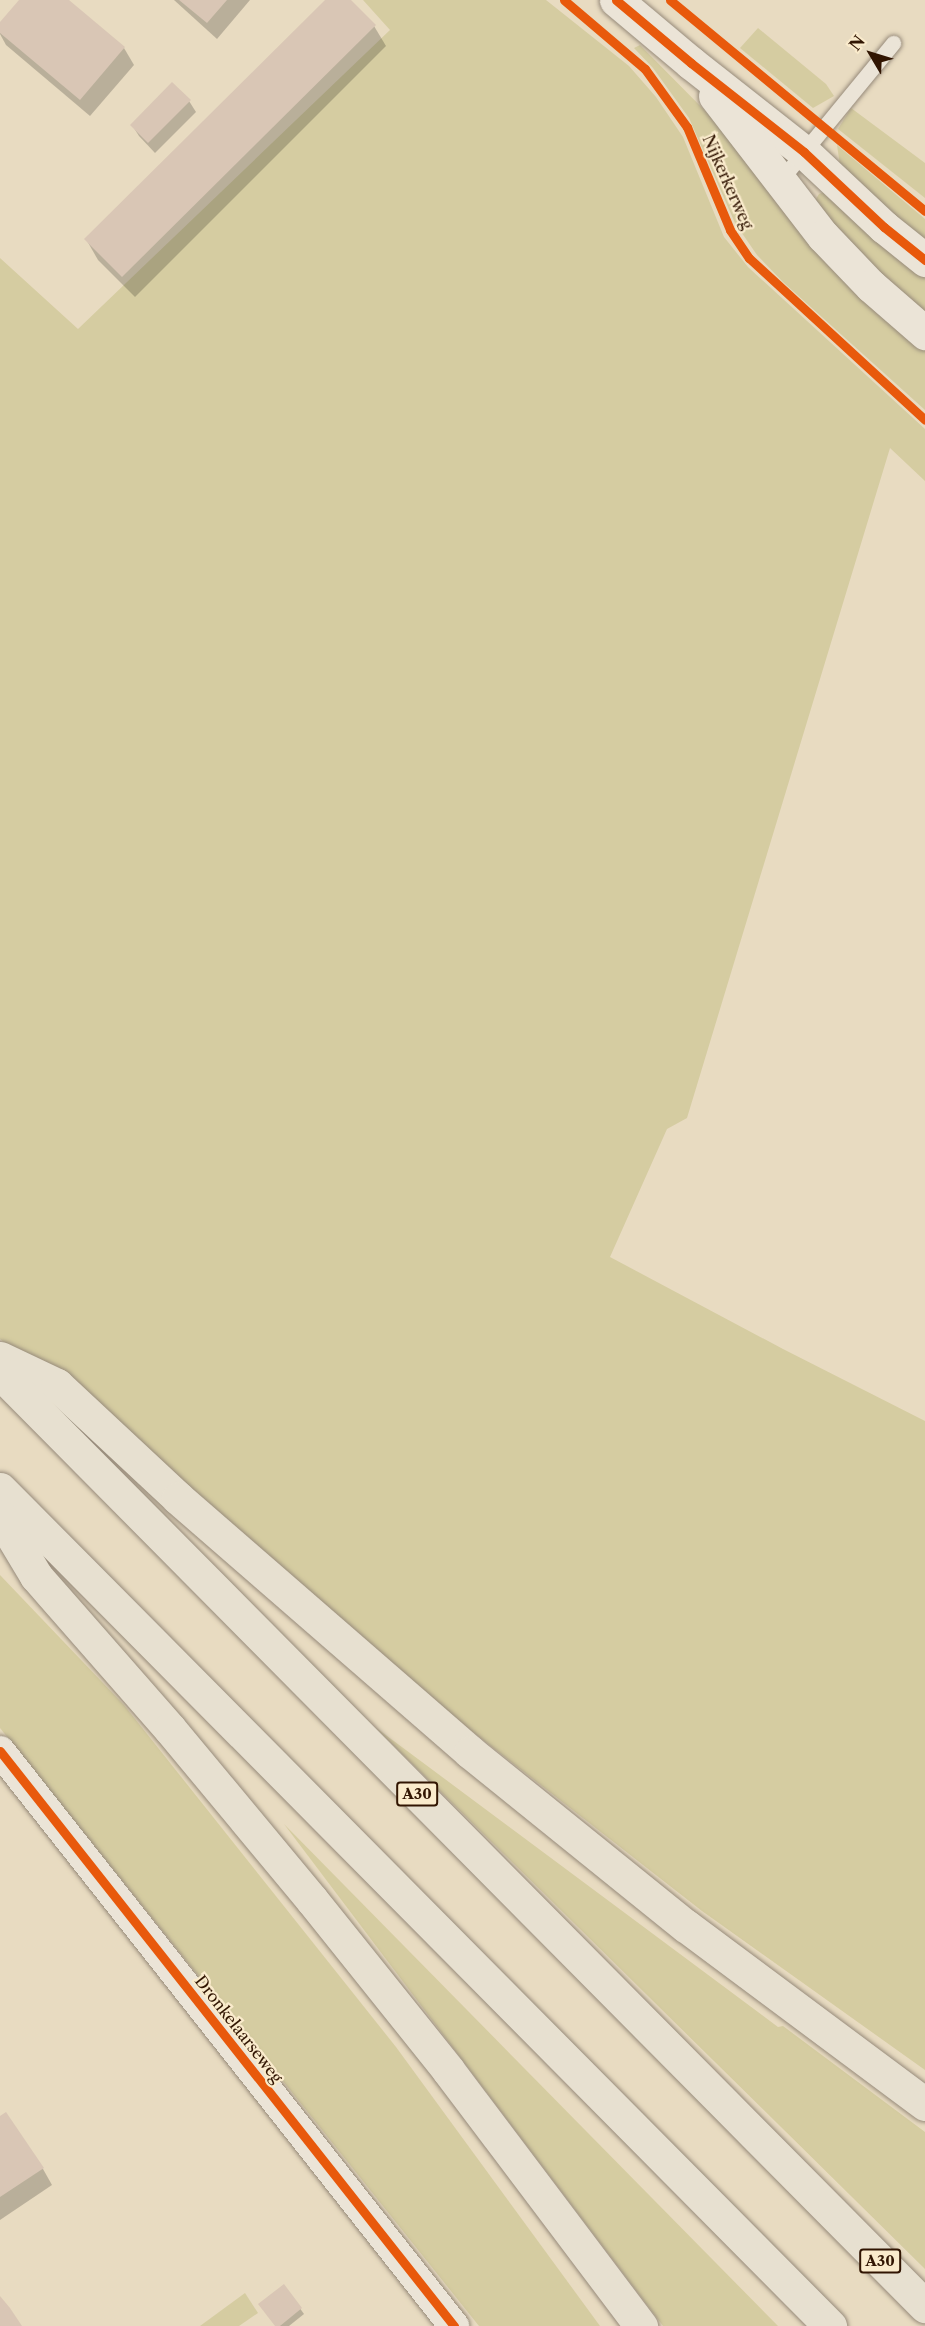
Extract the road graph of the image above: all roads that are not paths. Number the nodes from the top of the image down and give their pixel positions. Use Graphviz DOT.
graph roads {
  1 [pos="616,0"];
  2 [pos="893,43"];
  3 [pos="691,63"];
  4 [pos="804,152"];
  5 [pos="779,182"];
  6 [pos="925,260"];
  7 [pos="925,333"];
  8 [pos="0,1358"];
  9 [pos="0,1373"];
  10 [pos="0,1489"];
  11 [pos="0,1516"];
  12 [pos="0,1751"];
  13 [pos="925,2104"];
  14 [pos="925,2307"];
  15 [pos="454,2326"];
  16 [pos="641,2326"];
  17 [pos="830,2326"];
  1 -- 3 [label="street, Nijkerkerweg"];
  2 -- 4 [label="lane"];
  3 -- 4 [label="street, Nijkerkerweg"];
  3 -- 5 [label="street, Nijkerkerweg"];
  4 -- 5 [label="lane"];
  4 -- 6 [label="street, Nijkerkerweg"];
  5 -- 7 [label="street, Nijkerkerweg"];
  8 -- 13 [label="highway"];
  9 -- 14 [label="highway, A30"];
  10 -- 17 [label="highway"];
  11 -- 16 [label="highway"];
  12 -- 15 [label="street, Dronkelaarseweg"];
}
